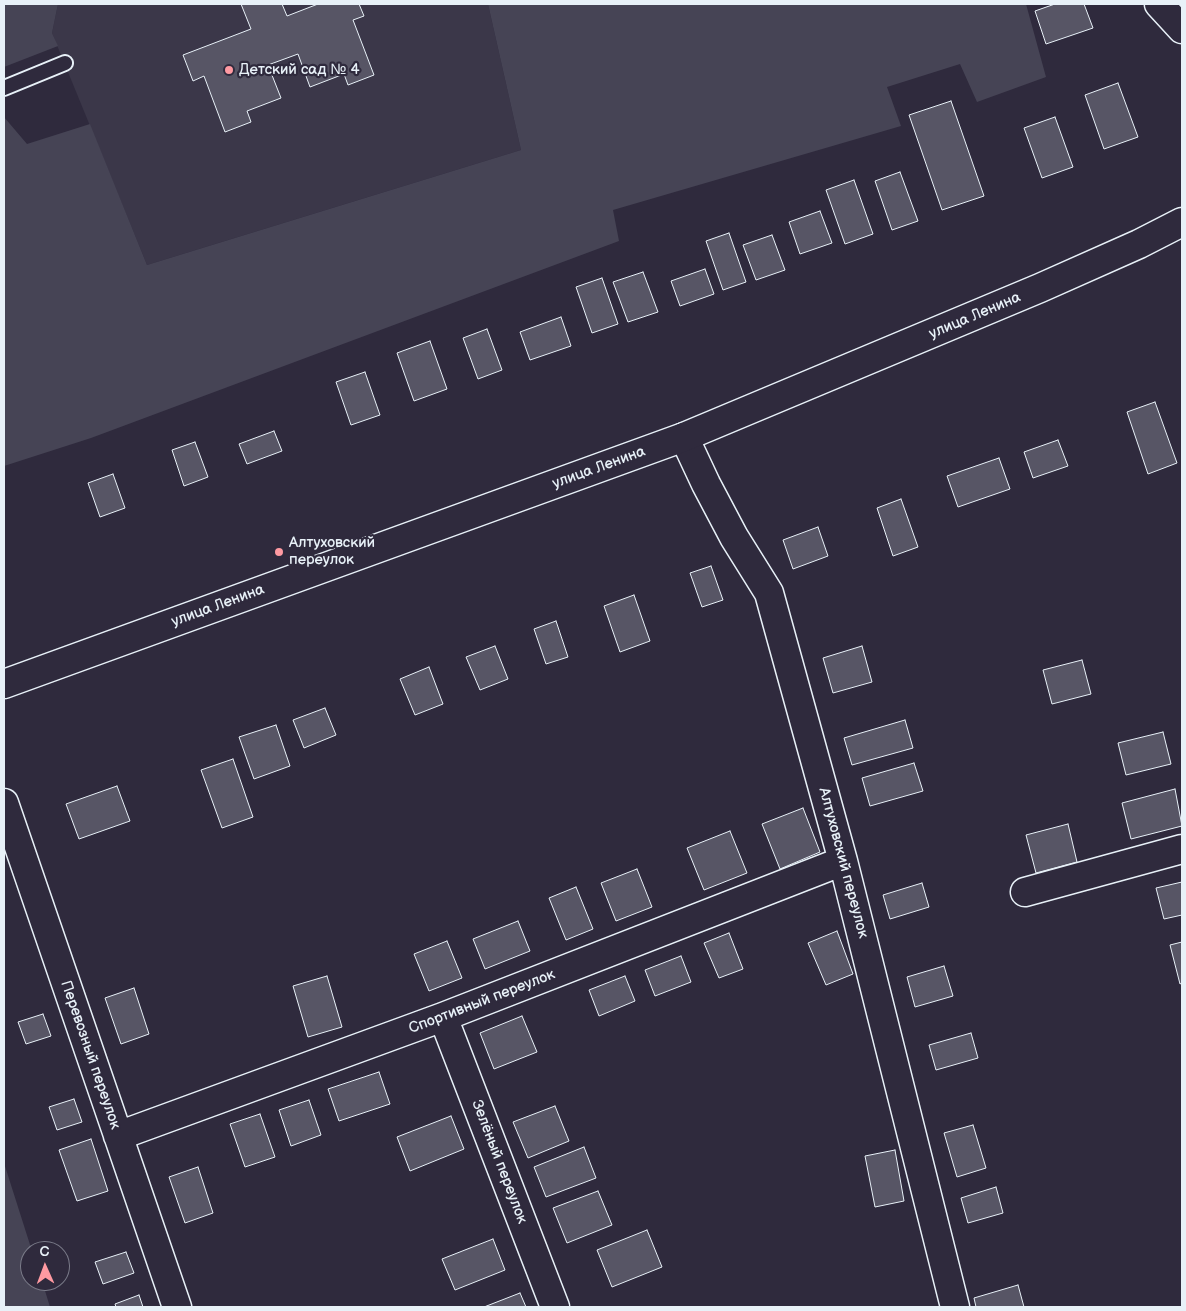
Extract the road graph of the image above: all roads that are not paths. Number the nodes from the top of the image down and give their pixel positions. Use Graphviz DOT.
graph roads {
  1 [pos="1159,4"];
  2 [pos="1182,29"];
  3 [pos="65,63"];
  4 [pos="4,88"];
  5 [pos="1182,222"];
  6 [pos="684,437"];
  7 [pos="4,684"];
  8 [pos="4,803"];
  9 [pos="1182,849"];
  10 [pos="843,861"];
  11 [pos="1025,892"];
  12 [pos="443,1017"];
  13 [pos="118,1136"];
  14 [pos="177,1307"];
  15 [pos="555,1307"];
  16 [pos="955,1307"];
  1 -- 2 [label="street"];
  3 -- 4 [label="lane"];
  5 -- 6 [label="street, улица Ленина"];
  6 -- 7 [label="street, улица Ленина"];
  6 -- 10 [label="street, Алтуховский переулок"];
  8 -- 13 [label="street, Перевозный переулок"];
  9 -- 11 [label="street"];
  10 -- 12 [label="street, Спортивный переулок"];
  10 -- 16 [label="street, Алтуховский переулок"];
  12 -- 13 [label="street, Спортивный переулок"];
  12 -- 15 [label="street, Зелёный переулок"];
  13 -- 14 [label="street, Перевозный переулок"];
}
